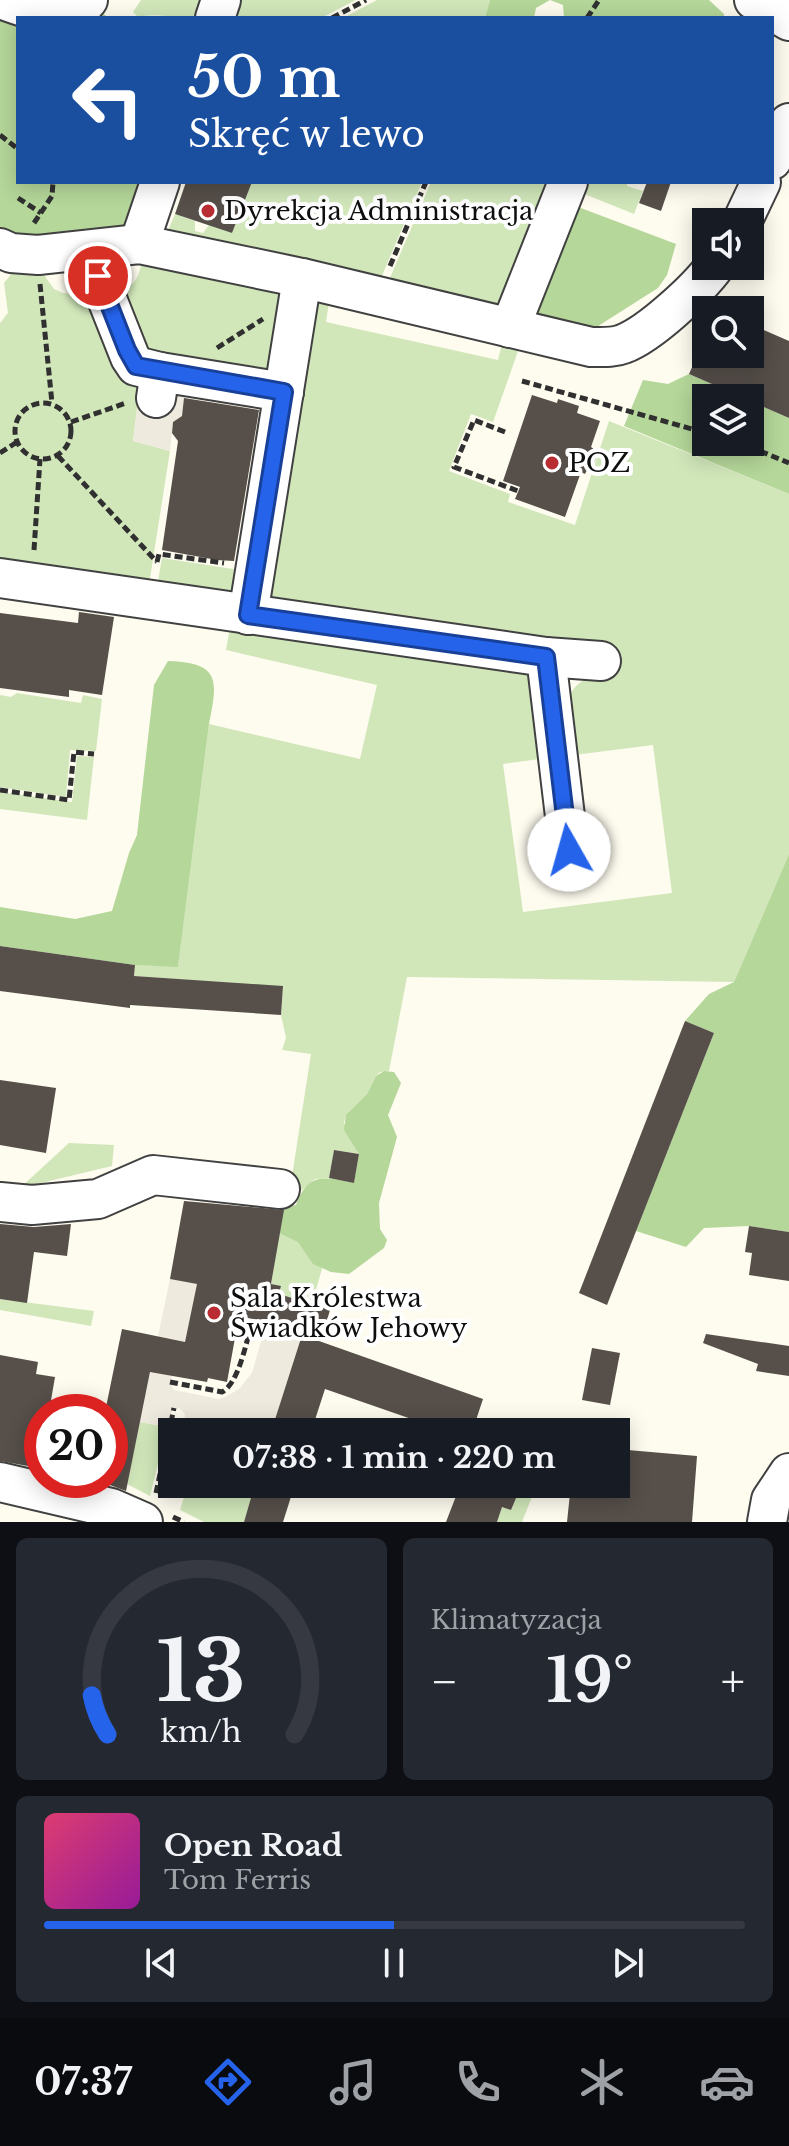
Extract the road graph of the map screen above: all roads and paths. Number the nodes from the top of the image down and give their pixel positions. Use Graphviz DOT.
graph roads {
  1 [pos="3,0"];
  2 [pos="88,0"];
  3 [pos="366,0"];
  4 [pos="754,0"];
  5 [pos="336,16"];
  6 [pos="789,21"];
  7 [pos="789,123"];
  8 [pos="0,135"];
  9 [pos="16,147"];
  10 [pos="774,156"];
  11 [pos="53,184"];
  12 [pos="159,184"];
  13 [pos="425,184"];
  14 [pos="567,184"];
  15 [pos="760,184"];
  16 [pos="18,198"];
  17 [pos="749,208"];
  18 [pos="41,213"];
  19 [pos="139,244"];
  20 [pos="15,251"];
  21 [pos="88,251"];
  22 [pos="702,280"];
  23 [pos="301,287"];
  24 [pos="377,296"];
  25 [pos="510,328"];
  26 [pos="522,381"];
  27 [pos="154,387"];
  28 [pos="284,392"];
  29 [pos="52,403"];
  30 [pos="71,422"];
  31 [pos="692,429"];
  32 [pos="505,432"];
  33 [pos="17,442"];
  34 [pos="0,453"];
  35 [pos="764,453"];
  36 [pos="58,456"];
  37 [pos="40,459"];
  38 [pos="789,463"];
  39 [pos="518,491"];
  40 [pos="159,554"];
  41 [pos="157,562"];
  42 [pos="256,568"];
  43 [pos="16,580"];
  44 [pos="248,615"];
  45 [pos="546,657"];
  46 [pos="601,661"];
  47 [pos="94,754"];
  48 [pos="0,790"];
  49 [pos="569,850"];
  50 [pos="280,1189"];
  51 [pos="0,1202"];
  52 [pos="302,1334"];
  53 [pos="170,1382"];
  54 [pos="174,1408"];
  55 [pos="789,1473"];
  56 [pos="0,1482"];
  57 [pos="149,1510"];
  58 [pos="767,1522"];
  1 -- 2 [label="street"];
  3 -- 5 [label="path"];
  4 -- 6 [label="street"];
  7 -- 10 [label="street"];
  8 -- 9 [label="path"];
  11 -- 18 [label="path"];
  12 -- 19 [label="street"];
  13 -- 24 [label="path"];
  14 -- 25 [label="street"];
  15 -- 17 [label="street"];
  16 -- 18 [label="path"];
  18 -- 20 [label="path"];
  19 -- 21 [label="street"];
  19 -- 23 [label="street"];
  20 -- 21 [label="street"];
  20 -- 29 [label="path"];
  21 -- 27 [label="street"];
  22 -- 25 [label="street"];
  23 -- 24 [label="street"];
  23 -- 27 [label="path"];
  23 -- 28 [label="street"];
  24 -- 25 [label="street"];
  26 -- 31 [label="path"];
  27 -- 28 [label="street"];
  27 -- 30 [label="path"];
  28 -- 42 [label="street"];
  29 -- 30 [label="path"];
  29 -- 33 [label="path"];
  30 -- 36 [label="path"];
  32 -- 39 [label="path"];
  33 -- 34 [label="path"];
  33 -- 37 [label="path"];
  35 -- 38 [label="path"];
  36 -- 37 [label="path"];
  36 -- 41 [label="path"];
  37 -- 43 [label="path"];
  40 -- 42 [label="path"];
  42 -- 44 [label="street"];
  43 -- 44 [label="street"];
  44 -- 45 [label="street"];
  45 -- 46 [label="street"];
  45 -- 49 [label="street"];
  47 -- 48 [label="path"];
  50 -- 51 [label="street"];
  52 -- 53 [label="path"];
  54 -- 57 [label="path"];
  55 -- 58 [label="street"];
  56 -- 57 [label="street"];
}
